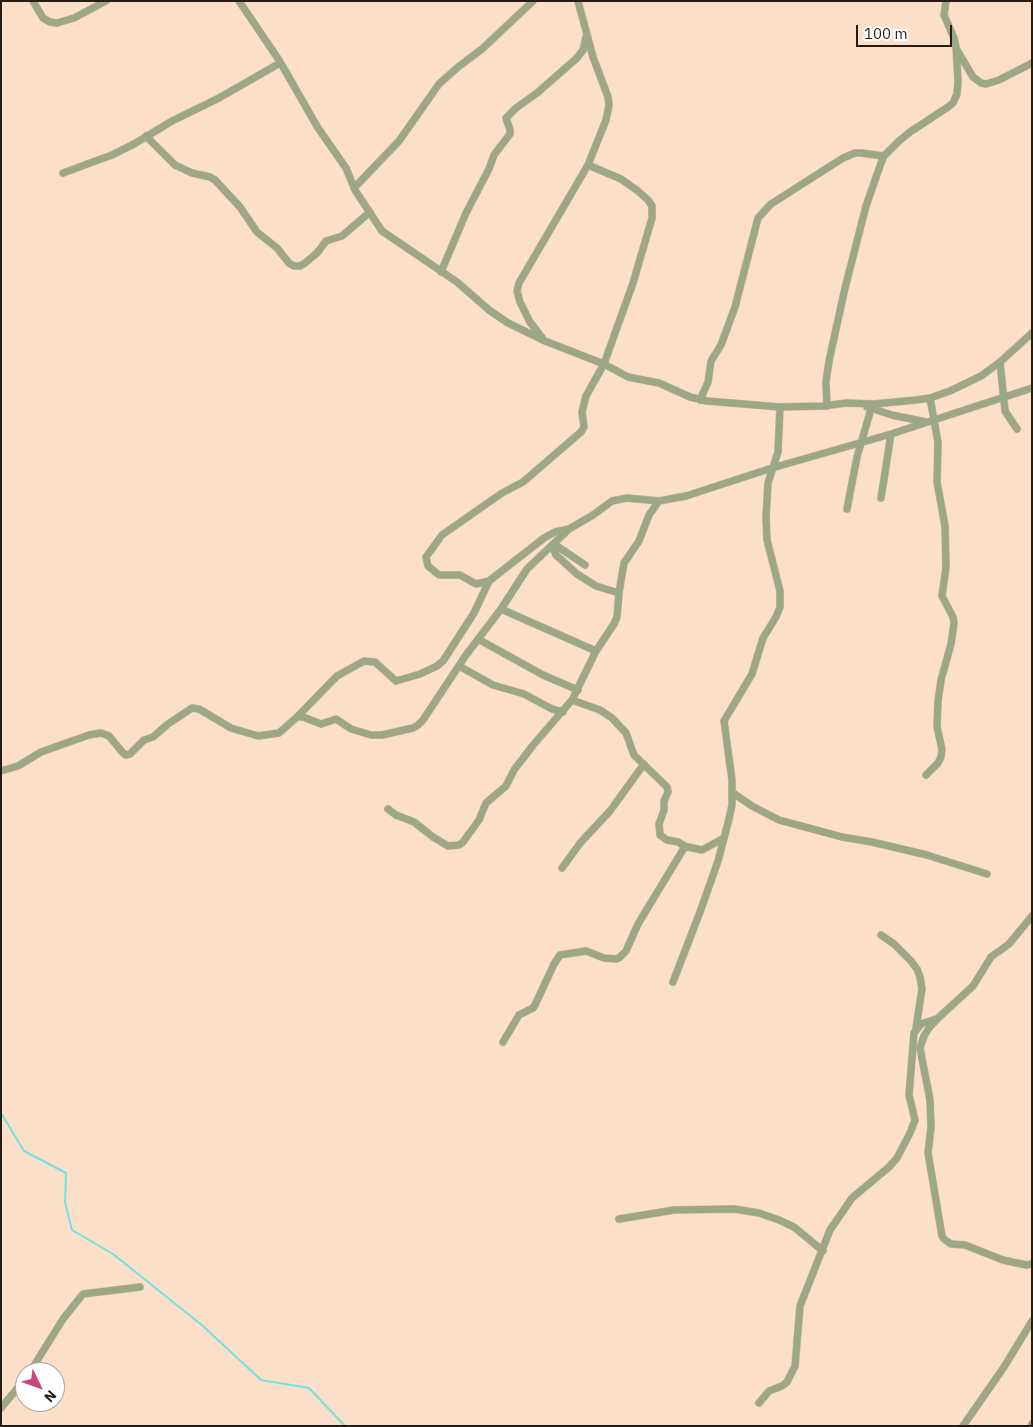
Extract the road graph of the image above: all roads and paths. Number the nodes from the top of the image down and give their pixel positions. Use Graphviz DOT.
graph roads {
  1 [pos="33,1"];
  2 [pos="106,1"];
  3 [pos="239,1"];
  4 [pos="533,1"];
  5 [pos="578,1"];
  6 [pos="946,1"];
  7 [pos="587,34"];
  8 [pos="956,47"];
  9 [pos="280,63"];
  10 [pos="1032,63"];
  11 [pos="146,136"];
  12 [pos="884,156"];
  13 [pos="588,165"];
  14 [pos="63,173"];
  15 [pos="354,188"];
  16 [pos="370,212"];
  17 [pos="441,272"];
  18 [pos="1032,333"];
  19 [pos="545,341"];
  20 [pos="1000,362"];
  21 [pos="604,364"];
  22 [pos="1032,388"];
  23 [pos="930,398"];
  24 [pos="1003,399"];
  25 [pos="700,400"];
  26 [pos="854,403"];
  27 [pos="827,406"];
  28 [pos="780,407"];
  29 [pos="871,409"];
  30 [pos="935,420"];
  31 [pos="927,422"];
  32 [pos="1017,428"];
  33 [pos="891,434"];
  34 [pos="860,443"];
  35 [pos="772,468"];
  36 [pos="881,498"];
  37 [pos="659,501"];
  38 [pos="846,509"];
  39 [pos="569,529"];
  40 [pos="553,544"];
  41 [pos="585,565"];
  42 [pos="489,581"];
  43 [pos="618,593"];
  44 [pos="501,609"];
  45 [pos="478,638"];
  46 [pos="596,651"];
  47 [pos="459,666"];
  48 [pos="578,690"];
  49 [pos="572,700"];
  50 [pos="563,712"];
  51 [pos="297,717"];
  52 [pos="644,764"];
  53 [pos="1,771"];
  54 [pos="926,775"];
  55 [pos="733,793"];
  56 [pos="388,809"];
  57 [pos="724,838"];
  58 [pos="686,847"];
  59 [pos="562,868"];
  60 [pos="987,874"];
  61 [pos="1032,916"];
  62 [pos="881,935"];
  63 [pos="673,982"];
  64 [pos="937,1019"];
  65 [pos="916,1028"];
  66 [pos="503,1042"];
  67 [pos="619,1219"];
  68 [pos="823,1251"];
  69 [pos="1032,1264"];
  70 [pos="140,1287"];
  71 [pos="1032,1321"];
  72 [pos="36,1362"];
  73 [pos="15,1391"];
  74 [pos="759,1403"];
  75 [pos="1,1408"];
  76 [pos="963,1426"];
  1 -- 2 [label="street"];
  3 -- 9 [label="street"];
  4 -- 15 [label="street"];
  5 -- 7 [label="street"];
  6 -- 8 [label="street"];
  7 -- 13 [label="street"];
  7 -- 17 [label="street"];
  8 -- 10 [label="street"];
  8 -- 12 [label="street"];
  9 -- 11 [label="street"];
  9 -- 15 [label="street"];
  11 -- 14 [label="street"];
  11 -- 16 [label="street"];
  12 -- 25 [label="street"];
  12 -- 27 [label="street"];
  13 -- 19 [label="street"];
  13 -- 21 [label="street"];
  15 -- 16 [label="street"];
  16 -- 17 [label="street"];
  17 -- 19 [label="street"];
  18 -- 20 [label="street"];
  19 -- 21 [label="street"];
  20 -- 23 [label="street"];
  20 -- 24 [label="street"];
  21 -- 25 [label="street"];
  21 -- 42 [label="street"];
  22 -- 24 [label="street"];
  23 -- 26 [label="street"];
  23 -- 30 [label="street"];
  24 -- 30 [label="street"];
  24 -- 32 [label="street"];
  25 -- 28 [label="street"];
  26 -- 27 [label="street"];
  26 -- 29 [label="street"];
  27 -- 28 [label="street"];
  28 -- 35 [label="street"];
  29 -- 31 [label="street"];
  29 -- 34 [label="street"];
  30 -- 31 [label="street"];
  30 -- 54 [label="street"];
  31 -- 33 [label="street"];
  33 -- 34 [label="street"];
  33 -- 36 [label="street"];
  34 -- 35 [label="street"];
  34 -- 38 [label="street"];
  35 -- 37 [label="street"];
  35 -- 55 [label="street"];
  37 -- 39 [label="street"];
  37 -- 43 [label="street"];
  39 -- 40 [label="street"];
  39 -- 42 [label="street"];
  40 -- 41 [label="street"];
  40 -- 43 [label="street"];
  40 -- 44 [label="street"];
  42 -- 51 [label="street"];
  43 -- 46 [label="street"];
  44 -- 45 [label="street"];
  44 -- 46 [label="street"];
  45 -- 47 [label="street"];
  45 -- 48 [label="street"];
  46 -- 48 [label="street"];
  47 -- 50 [label="street"];
  47 -- 51 [label="street"];
  48 -- 49 [label="street"];
  49 -- 50 [label="street"];
  49 -- 52 [label="street"];
  50 -- 56 [label="street"];
  51 -- 53 [label="street"];
  52 -- 58 [label="street"];
  52 -- 59 [label="street"];
  55 -- 57 [label="street"];
  55 -- 60 [label="street"];
  57 -- 58 [label="street"];
  57 -- 63 [label="street"];
  58 -- 66 [label="street"];
  61 -- 64 [label="street"];
  62 -- 65 [label="street"];
  64 -- 65 [label="street"];
  64 -- 69 [label="street"];
  65 -- 68 [label="street"];
  67 -- 68 [label="street"];
  68 -- 74 [label="street"];
  70 -- 72 [label="street"];
  71 -- 76 [label="street"];
  73 -- 75 [label="street"];
}
